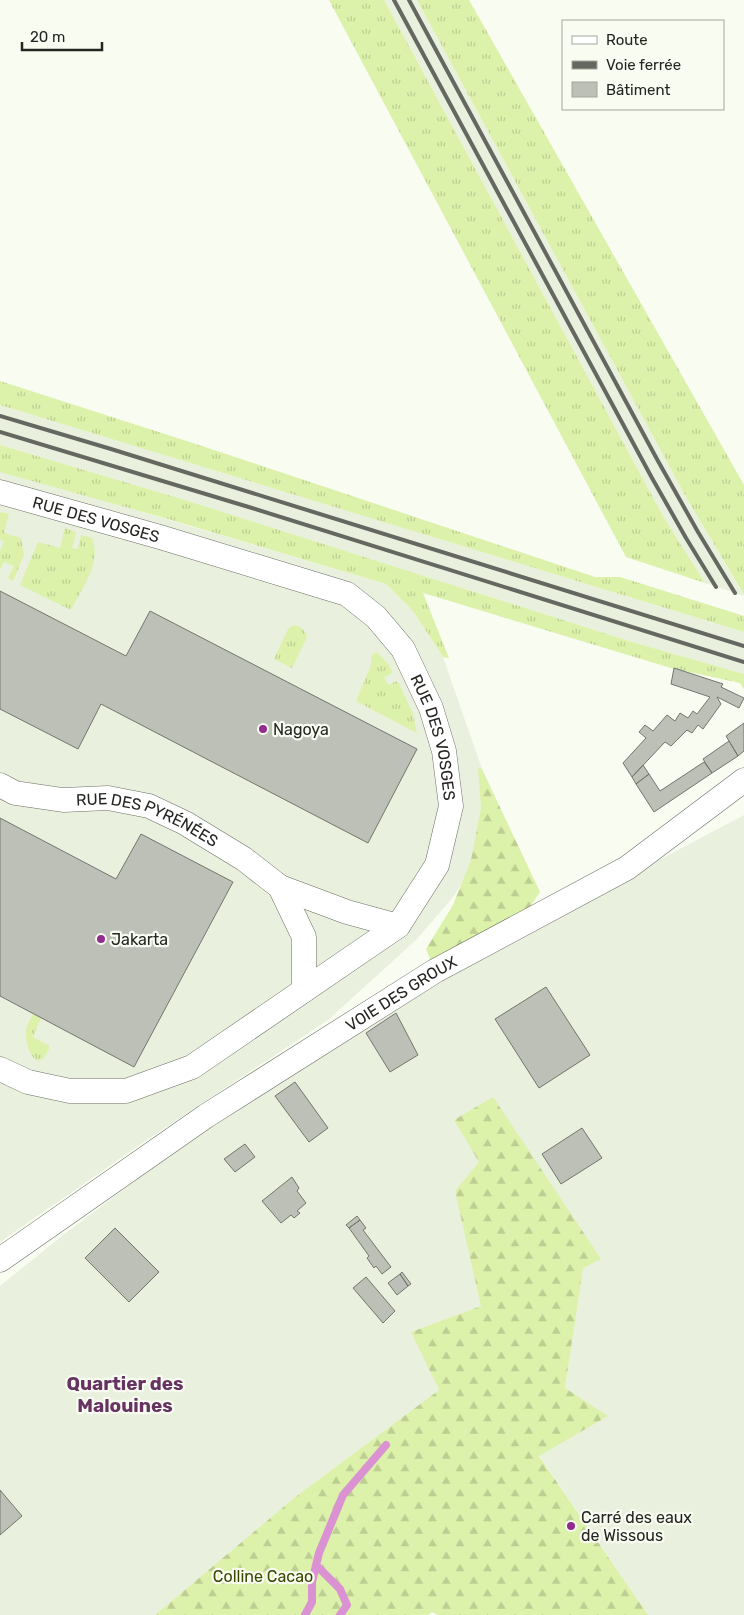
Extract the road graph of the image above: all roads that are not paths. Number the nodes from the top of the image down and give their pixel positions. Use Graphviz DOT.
graph roads {
  1 [pos="0,492"];
  2 [pos="744,780"];
  3 [pos="0,785"];
  4 [pos="280,887"];
  5 [pos="398,926"];
  6 [pos="304,990"];
  7 [pos="0,1069"];
  8 [pos="0,1260"];
  1 -- 5 [label="street, RUE DES VOSGES"];
  2 -- 8 [label="street, VOIE DES GROUX"];
  3 -- 4 [label="street, RUE DES PYRÉNÉES"];
  4 -- 5 [label="street, RUE DES PYRÉNÉES"];
  4 -- 6 [label="street, RUE DES PYRÉNÉES"];
  5 -- 6 [label="street, RUE DES VOSGES"];
  6 -- 7 [label="street, RUE DES VOSGES"];
}
